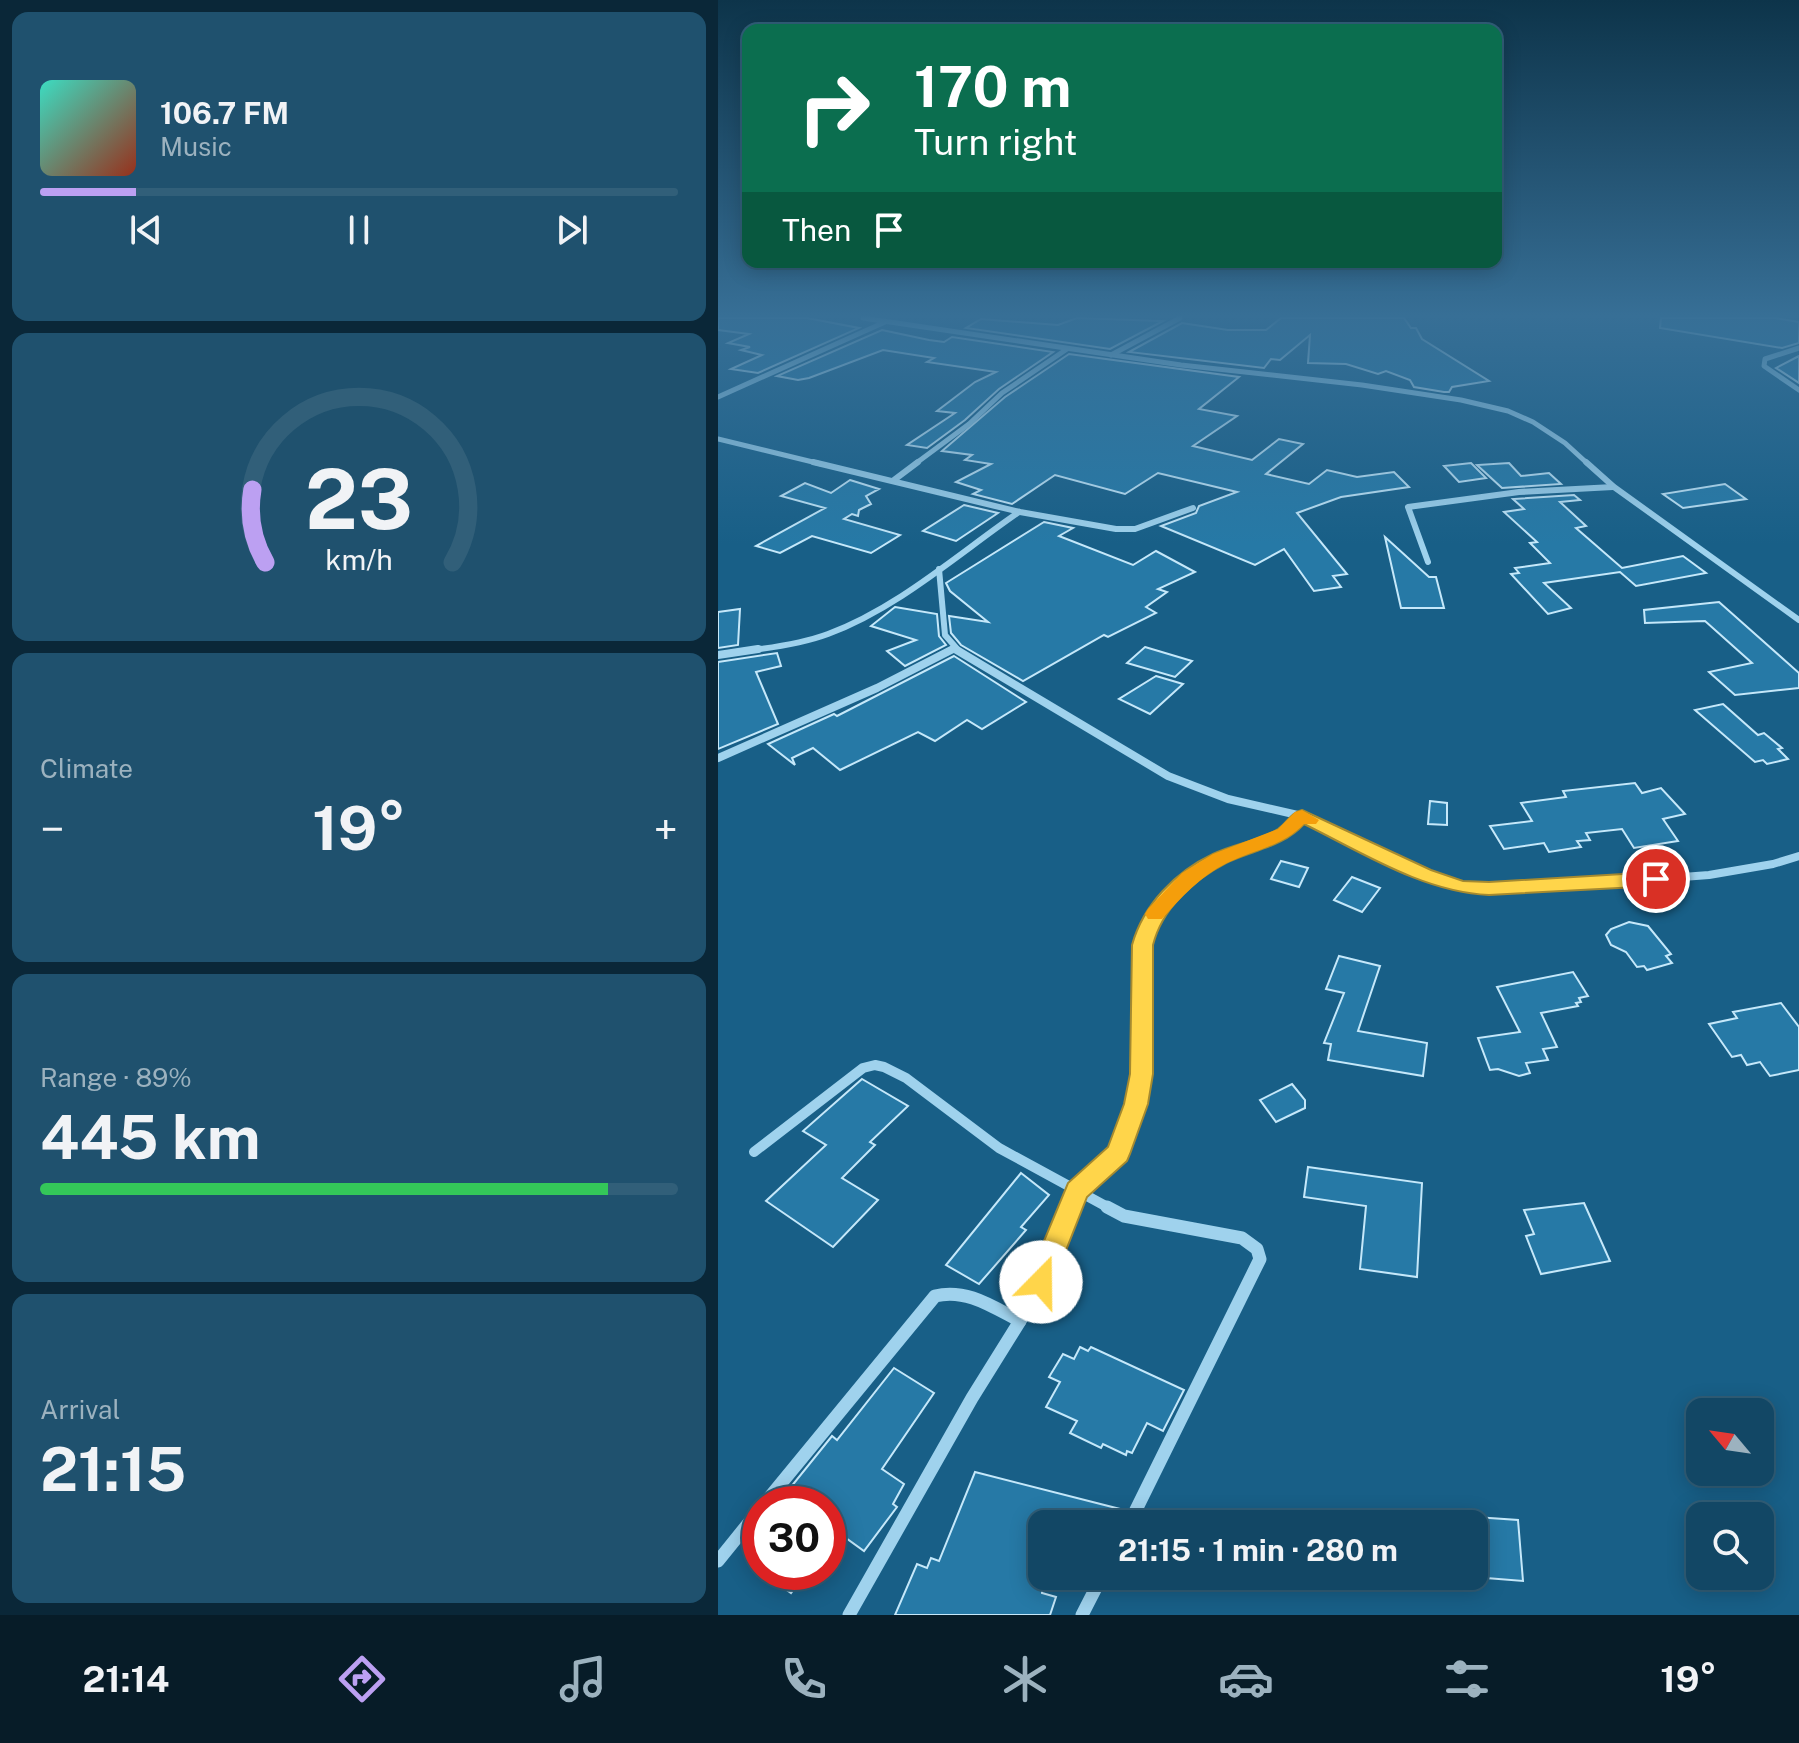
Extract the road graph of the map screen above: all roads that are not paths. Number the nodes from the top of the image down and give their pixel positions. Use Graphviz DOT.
graph roads {
  1 [pos="1002,393"];
  2 [pos="1415,393"];
  3 [pos="718,439"];
  4 [pos="894,480"];
  5 [pos="1614,487"];
  6 [pos="1193,508"];
  7 [pos="1020,512"];
  8 [pos="1428,562"];
  9 [pos="939,569"];
  10 [pos="1799,620"];
  11 [pos="954,649"];
  12 [pos="718,655"];
  13 [pos="718,758"];
  14 [pos="1302,816"];
  15 [pos="1799,856"];
  16 [pos="754,1152"];
  17 [pos="1077,1191"];
  18 [pos="1020,1321"];
  19 [pos="779,1486"];
  20 [pos="1136,1510"];
  21 [pos="742,1531"];
  22 [pos="718,1561"];
  23 [pos="1095,1590"];
  24 [pos="849,1615"];
  25 [pos="1082,1615"];
  1 -- 4 [label="street"];
  2 -- 5 [label="street"];
  3 -- 4 [label="street"];
  4 -- 7 [label="street"];
  5 -- 8 [label="street"];
  5 -- 10 [label="street"];
  6 -- 7 [label="street"];
  7 -- 9 [label="street"];
  9 -- 11 [label="street"];
  9 -- 12 [label="street"];
  11 -- 13 [label="street"];
  11 -- 14 [label="street"];
  14 -- 15 [label="street"];
  14 -- 17 [label="street"];
  16 -- 17 [label="street"];
  17 -- 18 [label="street"];
  17 -- 20 [label="street"];
  18 -- 19 [label="street"];
  18 -- 24 [label="street"];
  21 -- 22 [label="street"];
  23 -- 25 [label="street"];
}
